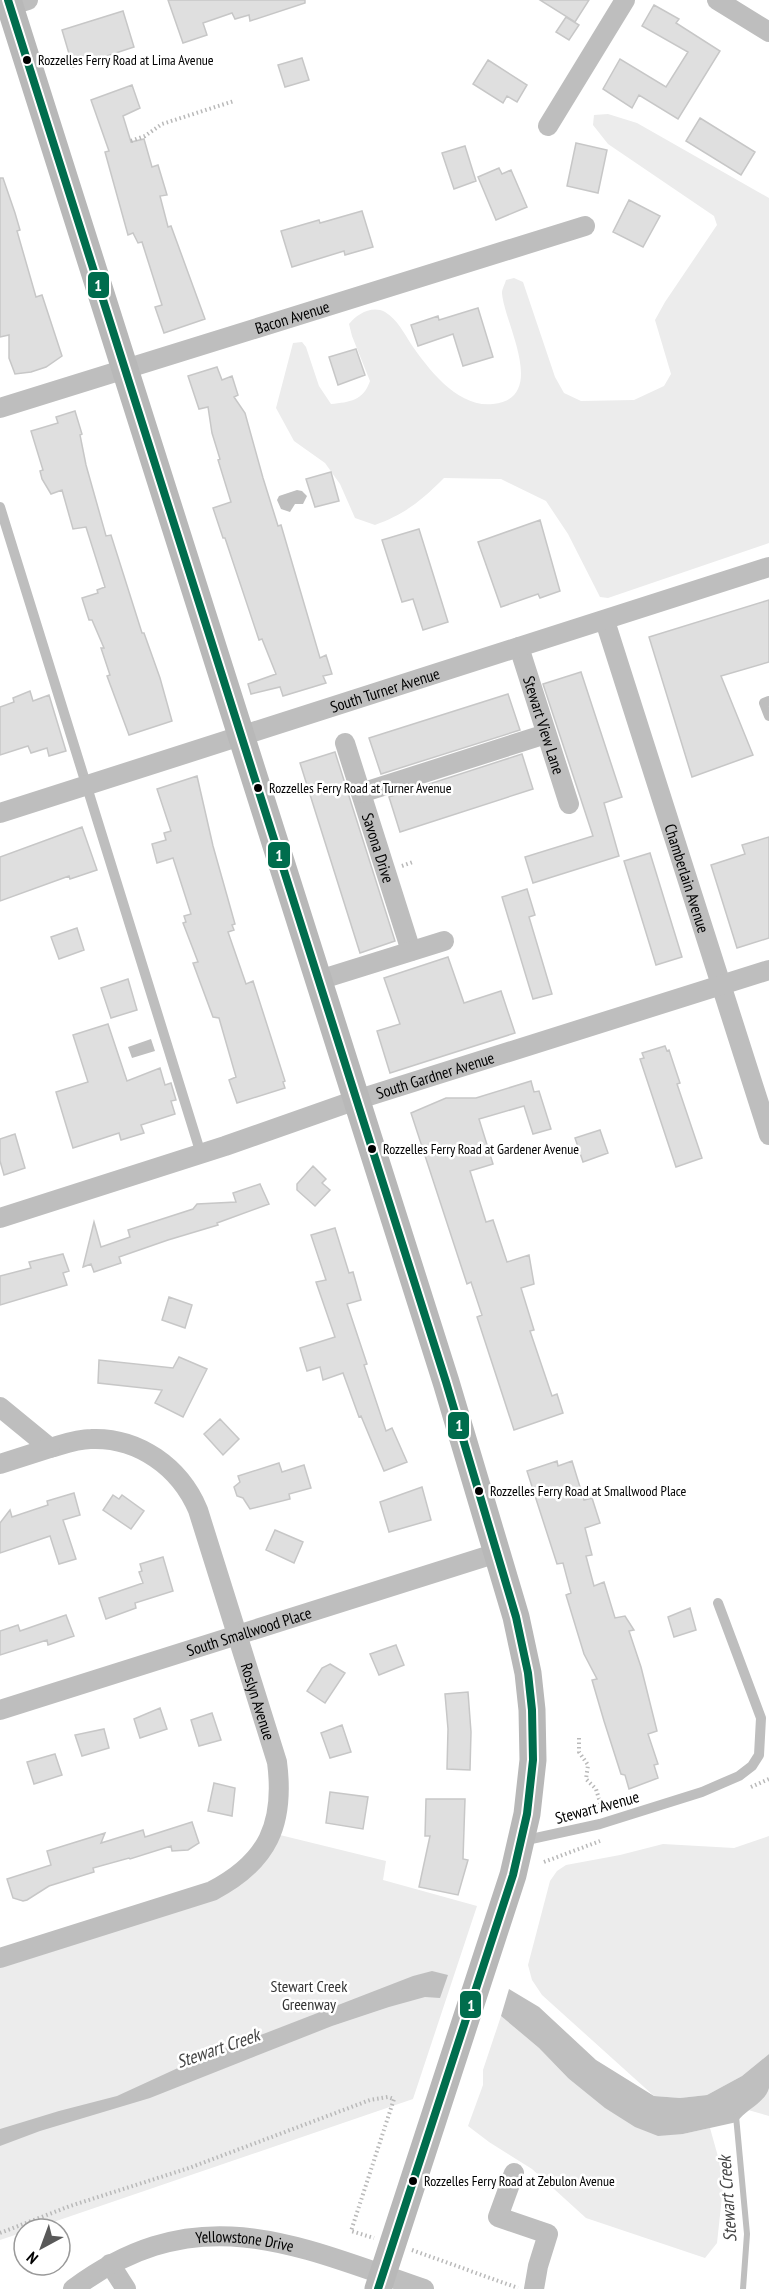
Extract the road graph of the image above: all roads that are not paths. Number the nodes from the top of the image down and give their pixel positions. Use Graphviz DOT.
graph roads {
  1 [pos="625,0"];
  2 [pos="717,0"];
  3 [pos="12,4"];
  4 [pos="769,32"];
  5 [pos="548,126"];
  6 [pos="585,226"];
  7 [pos="126,370"];
  8 [pos="0,408"];
  9 [pos="0,507"];
  10 [pos="769,567"];
  11 [pos="605,621"];
  12 [pos="519,647"];
  13 [pos="769,701"];
  14 [pos="769,716"];
  15 [pos="546,734"];
  16 [pos="242,736"];
  17 [pos="345,743"];
  18 [pos="87,785"];
  19 [pos="361,793"];
  20 [pos="568,804"];
  21 [pos="0,813"];
  22 [pos="444,941"];
  23 [pos="411,951"];
  24 [pos="769,970"];
  25 [pos="319,980"];
  26 [pos="721,984"];
  27 [pos="356,1100"];
  28 [pos="769,1135"];
  29 [pos="201,1154"];
  30 [pos="0,1218"];
  31 [pos="0,1407"];
  32 [pos="50,1448"];
  33 [pos="0,1464"];
  34 [pos="497,1553"];
  35 [pos="718,1603"];
  36 [pos="237,1635"];
  37 [pos="0,1710"];
  38 [pos="522,1841"];
  39 [pos="0,1958"];
  40 [pos="514,2173"];
  41 [pos="110,2264"];
  42 [pos="381,2282"];
  43 [pos="73,2289"];
  44 [pos="126,2289"];
  45 [pos="424,2289"];
  46 [pos="534,2289"];
  1 -- 5 [label="street"];
  2 -- 4 [label="street"];
  3 -- 7 [label="street"];
  6 -- 7 [label="street, Bacon Avenue"];
  7 -- 8 [label="street, Bacon Avenue"];
  7 -- 16 [label="street"];
  9 -- 18 [label="lane"];
  10 -- 11 [label="street, South Turner Avenue"];
  11 -- 12 [label="street, South Turner Avenue"];
  11 -- 26 [label="street, Chamberlain Avenue"];
  12 -- 15 [label="street, Stewart View Lane"];
  12 -- 16 [label="street, South Turner Avenue"];
  13 -- 14 [label="lane"];
  15 -- 19 [label="street"];
  15 -- 20 [label="street, Stewart View Lane"];
  16 -- 18 [label="street, South Turner Avenue"];
  16 -- 25 [label="street"];
  17 -- 19 [label="street, Savona Drive"];
  18 -- 21 [label="street, South Turner Avenue"];
  18 -- 29 [label="lane"];
  19 -- 23 [label="street, Savona Drive"];
  22 -- 23 [label="street"];
  23 -- 25 [label="street"];
  24 -- 26 [label="street, South Gardner Avenue"];
  25 -- 27 [label="street"];
  26 -- 27 [label="street, South Gardner Avenue"];
  26 -- 28 [label="street, Chamberlain Avenue"];
  27 -- 29 [label="street, South Gardner Avenue"];
  27 -- 34 [label="street"];
  29 -- 30 [label="street, South Gardner Avenue"];
  31 -- 32 [label="street"];
  32 -- 33 [label="street, Roslyn Avenue"];
  32 -- 36 [label="street, Roslyn Avenue"];
  34 -- 36 [label="street, South Smallwood Place"];
  34 -- 38 [label="street"];
  35 -- 38 [label="lane, Stewart Avenue"];
  36 -- 37 [label="street, South Smallwood Place"];
  36 -- 39 [label="street, Roslyn Avenue"];
  38 -- 42 [label="street"];
  40 -- 46 [label="street"];
  41 -- 42 [label="street, Yellowstone Drive"];
  41 -- 43 [label="street, Yellowstone Drive"];
  41 -- 44 [label="street"];
  42 -- 45 [label="street, Yellowstone Drive"];
}
